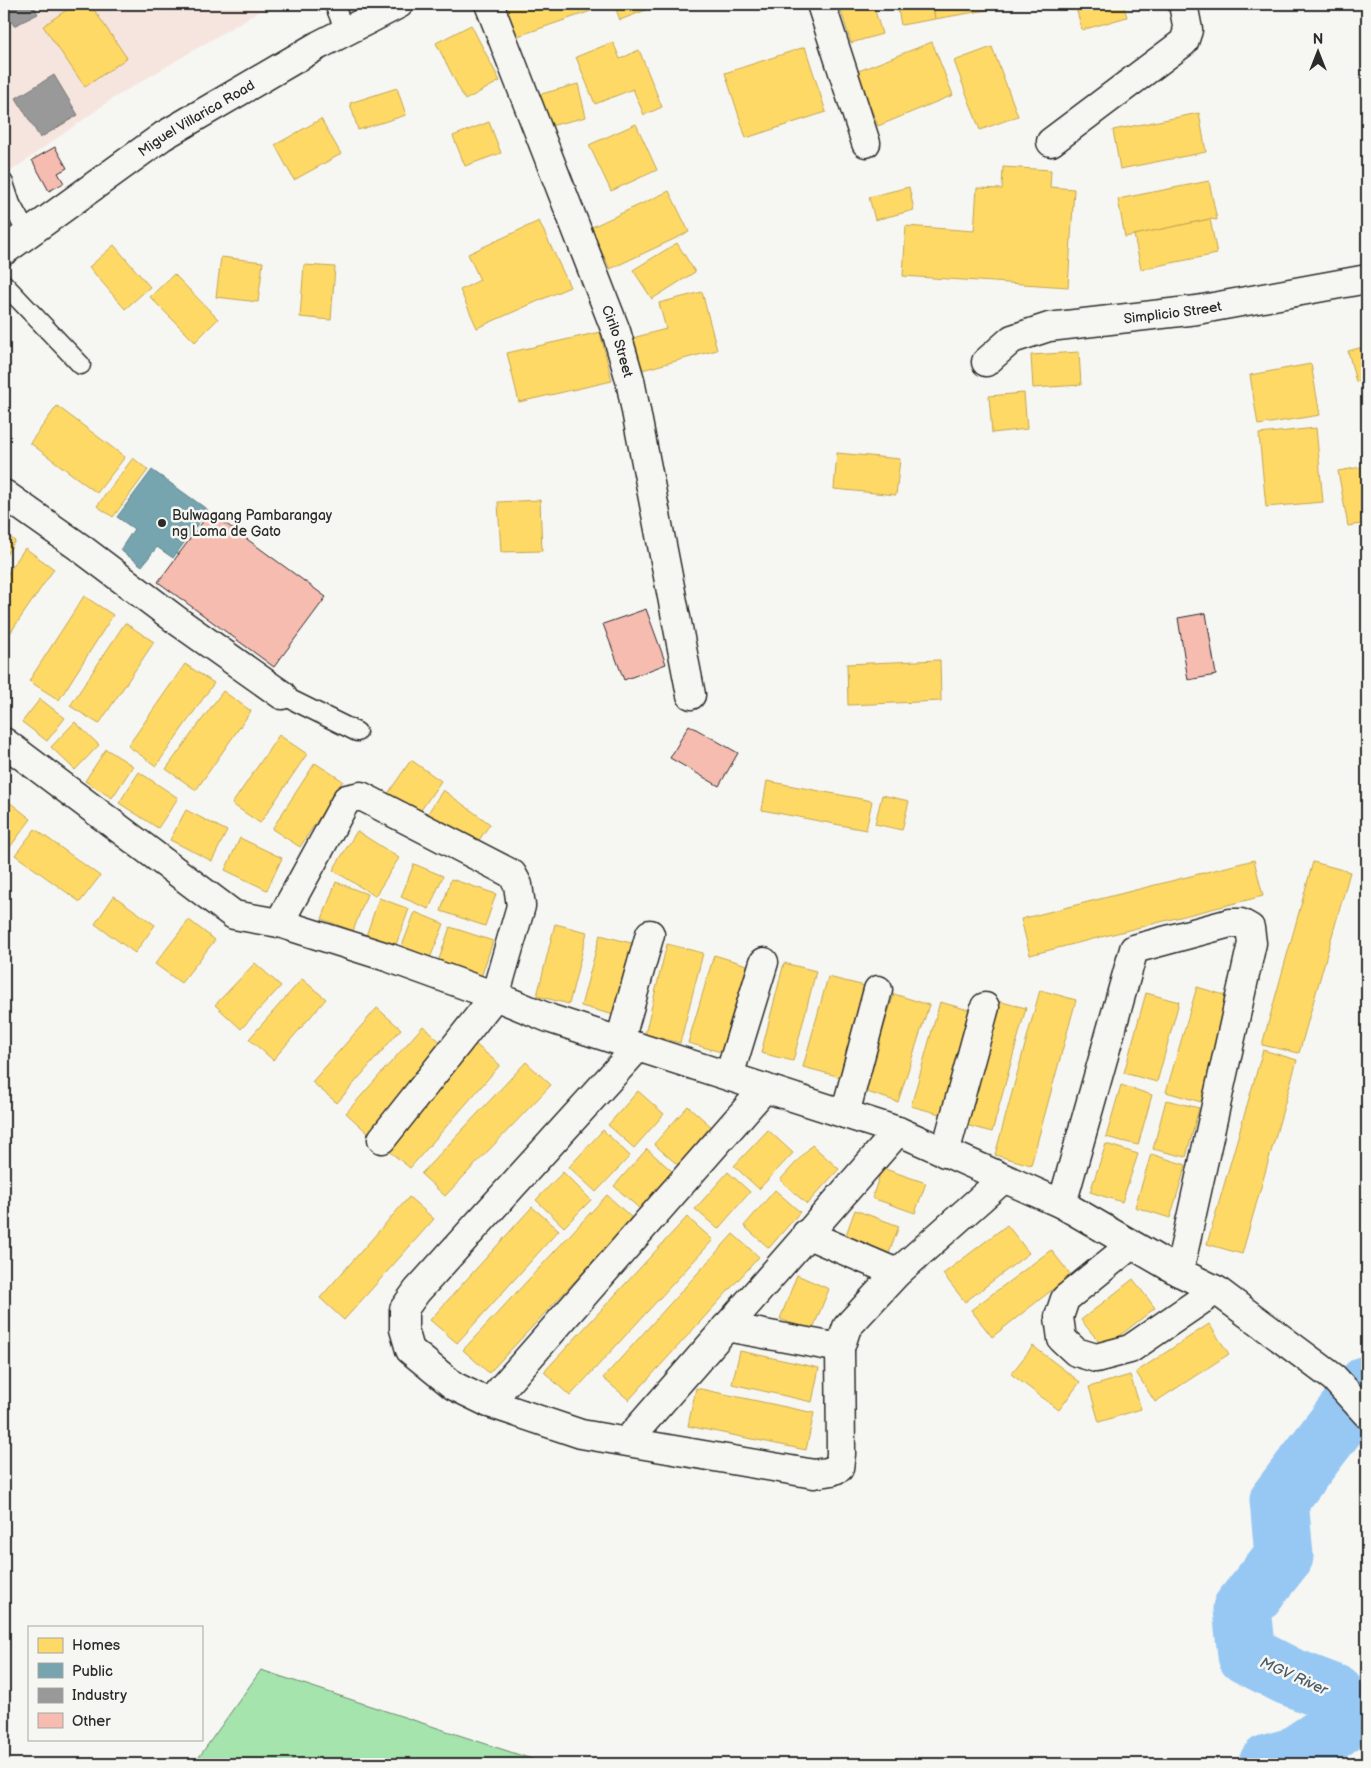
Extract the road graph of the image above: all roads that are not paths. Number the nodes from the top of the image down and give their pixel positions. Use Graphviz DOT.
graph roads {
  1 [pos="334,4"];
  2 [pos="399,4"];
  3 [pos="489,4"];
  4 [pos="821,4"];
  5 [pos="1183,4"];
  6 [pos="345,31"];
  7 [pos="1051,142"];
  8 [pos="866,143"];
  9 [pos="4,183"];
  10 [pos="27,233"];
  11 [pos="4,251"];
  12 [pos="1367,279"];
  13 [pos="4,284"];
  14 [pos="986,362"];
  15 [pos="81,365"];
  16 [pos="4,494"];
  17 [pos="282,695"];
  18 [pos="691,695"];
  19 [pos="357,732"];
  20 [pos="4,742"];
  21 [pos="279,923"];
  22 [pos="650,934"];
  23 [pos="764,962"];
  24 [pos="878,990"];
  25 [pos="495,996"];
  26 [pos="985,1007"];
  27 [pos="629,1044"];
  28 [pos="729,1076"];
  29 [pos="765,1088"];
  30 [pos="846,1114"];
  31 [pos="898,1131"];
  32 [pos="382,1139"];
  33 [pos="945,1153"];
  34 [pos="1003,1179"];
  35 [pos="1062,1204"];
  36 [pos="806,1234"];
  37 [pos="1131,1245"];
  38 [pos="1179,1272"];
  39 [pos="897,1273"];
  40 [pos="1216,1290"];
  41 [pos="726,1327"];
  42 [pos="840,1348"];
  43 [pos="489,1403"];
  44 [pos="1367,1414"];
  45 [pos="626,1441"];
  1 -- 6 [label="lane"];
  2 -- 6 [label="street, Miguel Villarica Road"];
  3 -- 18 [label="street, Cirilo Street"];
  4 -- 8 [label="street"];
  5 -- 7 [label="street"];
  6 -- 10 [label="street, Miguel Villarica Road"];
  9 -- 10 [label="lane"];
  10 -- 11 [label="street, Miguel Villarica Road"];
  12 -- 14 [label="street, Simplicio Street"];
  13 -- 15 [label="lane"];
  16 -- 17 [label="street"];
  17 -- 19 [label="lane"];
  20 -- 21 [label="street"];
  21 -- 25 [label="street"];
  21 -- 25 [label="street"];
  22 -- 27 [label="street"];
  23 -- 28 [label="street"];
  24 -- 30 [label="street"];
  25 -- 27 [label="street"];
  25 -- 32 [label="street"];
  26 -- 33 [label="street"];
  27 -- 28 [label="street"];
  27 -- 43 [label="street"];
  28 -- 29 [label="street"];
  29 -- 30 [label="street"];
  29 -- 43 [label="street"];
  30 -- 31 [label="street"];
  31 -- 33 [label="street"];
  31 -- 36 [label="street"];
  33 -- 34 [label="street"];
  34 -- 35 [label="street"];
  34 -- 39 [label="street"];
  35 -- 37 [label="street"];
  35 -- 38 [label="street"];
  36 -- 39 [label="street"];
  36 -- 41 [label="street"];
  37 -- 38 [label="street"];
  37 -- 40 [label="street"];
  38 -- 40 [label="street"];
  39 -- 42 [label="street"];
  40 -- 44 [label="street"];
  41 -- 42 [label="street"];
  41 -- 45 [label="street"];
  42 -- 45 [label="street"];
  43 -- 45 [label="street"];
}
